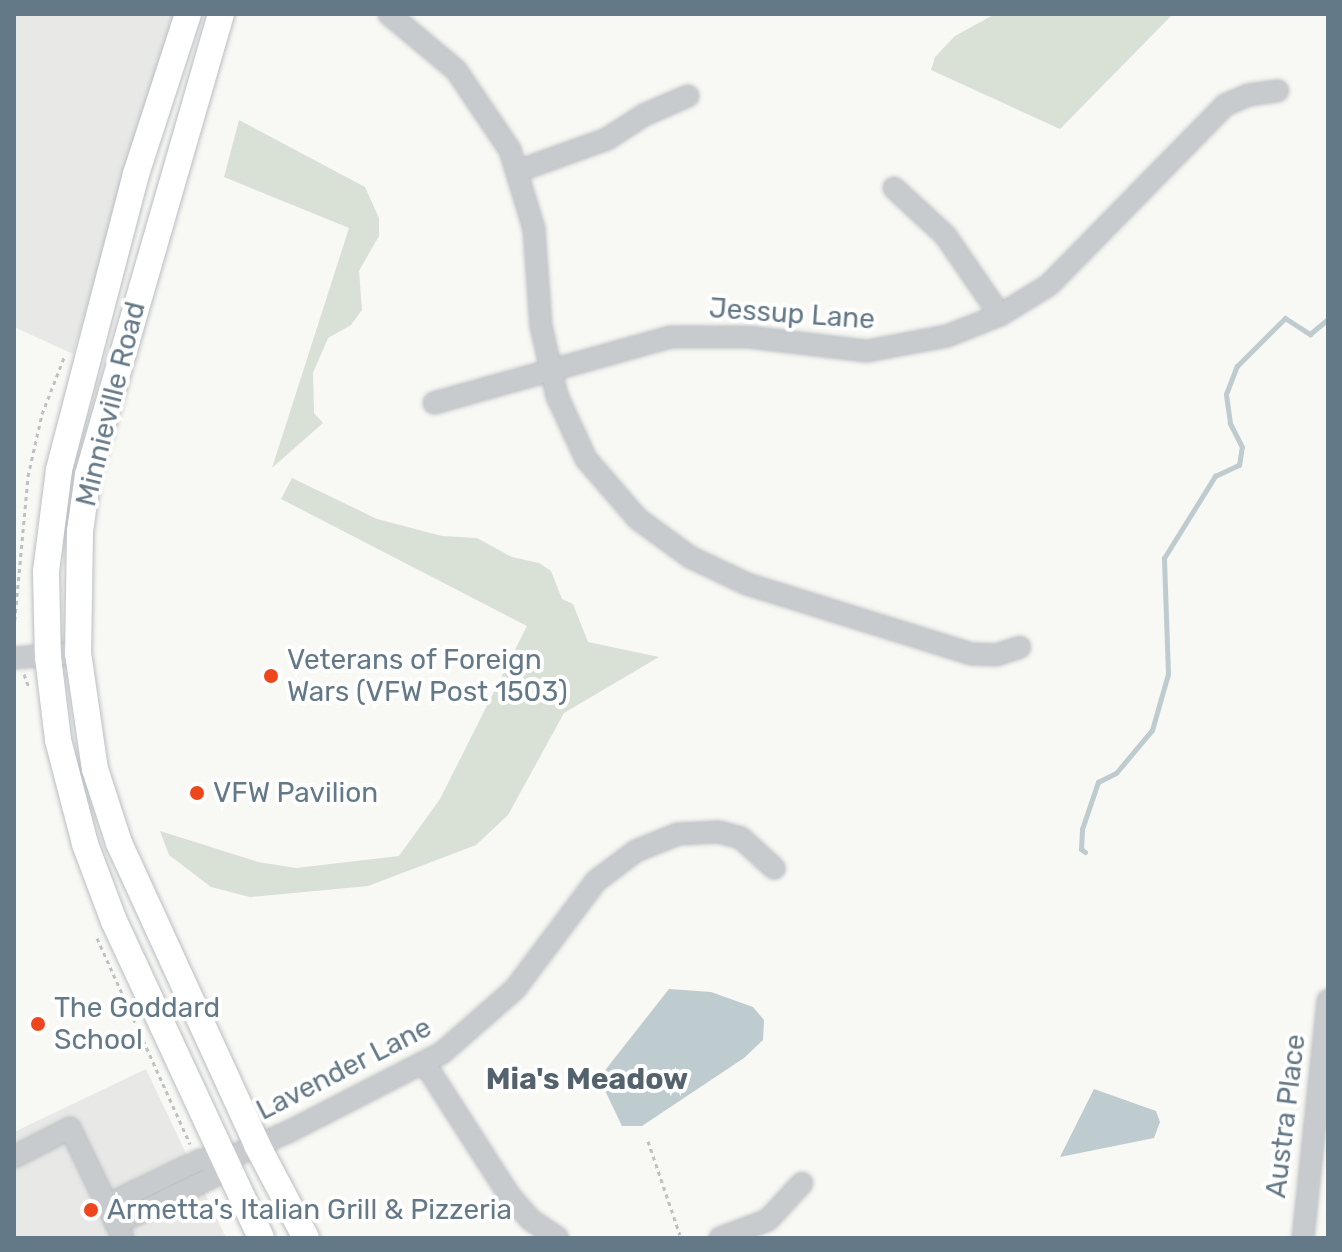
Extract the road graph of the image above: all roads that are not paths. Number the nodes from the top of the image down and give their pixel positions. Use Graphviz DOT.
graph roads {
  1 [pos="188,14"];
  2 [pos="221,14"];
  3 [pos="389,14"];
  4 [pos="1278,91"];
  5 [pos="688,96"];
  6 [pos="518,171"];
  7 [pos="894,188"];
  8 [pos="1000,315"];
  9 [pos="550,368"];
  10 [pos="434,403"];
  11 [pos="1020,647"];
  12 [pos="78,653"];
  13 [pos="48,657"];
  14 [pos="14,658"];
  15 [pos="774,868"];
  16 [pos="1328,1000"];
  17 [pos="425,1064"];
  18 [pos="1323,1085"];
  19 [pos="257,1145"];
  20 [pos="14,1157"];
  21 [pos="225,1160"];
  22 [pos="802,1183"];
  23 [pos="107,1205"];
  24 [pos="119,1231"];
  25 [pos="261,1238"];
  26 [pos="306,1238"];
  27 [pos="558,1238"];
  28 [pos="720,1238"];
  29 [pos="1303,1238"];
  1 -- 13 [label="main road, Minnieville Road"];
  2 -- 12 [label="main road, Minnieville Road"];
  3 -- 6 [label="street"];
  4 -- 8 [label="street, Jessup Lane"];
  5 -- 6 [label="street"];
  6 -- 9 [label="street"];
  7 -- 8 [label="street"];
  8 -- 9 [label="street, Jessup Lane"];
  9 -- 10 [label="street, Jessup Lane"];
  9 -- 11 [label="street"];
  12 -- 13 [label="street"];
  12 -- 19 [label="main road, Minnieville Road"];
  13 -- 14 [label="street"];
  13 -- 21 [label="main road, Minnieville Road"];
  15 -- 17 [label="street, Lavender Lane"];
  16 -- 18 [label="street, Austra Place"];
  17 -- 19 [label="street, Lavender Lane"];
  17 -- 27 [label="street"];
  18 -- 29 [label="street, Austra Place"];
  19 -- 21 [label="street, Lavender Lane"];
  19 -- 26 [label="main road, Minnieville Road"];
  20 -- 23 [label="street"];
  21 -- 23 [label="street"];
  21 -- 24 [label="street"];
  21 -- 25 [label="main road, Minnieville Road"];
  22 -- 28 [label="street"];
  23 -- 24 [label="street"];
}
